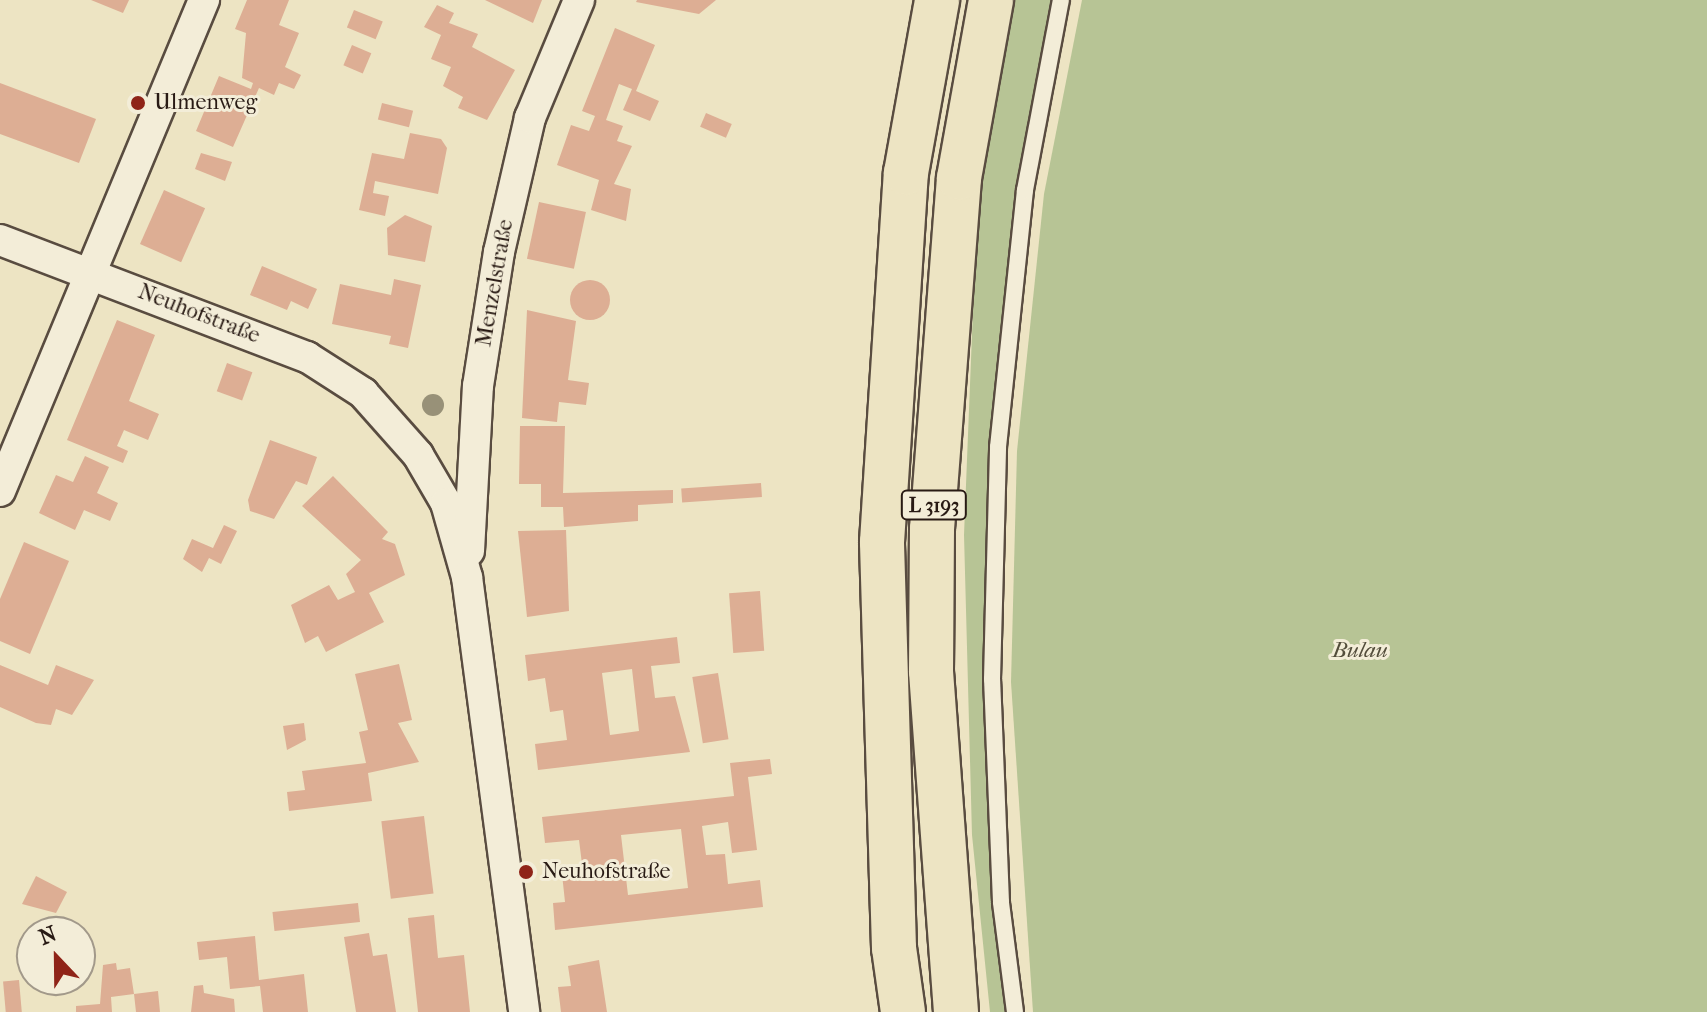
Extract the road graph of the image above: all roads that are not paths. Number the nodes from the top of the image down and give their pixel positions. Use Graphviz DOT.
graph roads {
  1 [pos="204,0"];
  2 [pos="579,0"];
  3 [pos="937,0"];
  4 [pos="991,0"];
  5 [pos="1061,0"];
  6 [pos="0,240"];
  7 [pos="89,273"];
  8 [pos="0,491"];
  9 [pos="467,577"];
  10 [pos="524,1012"];
  11 [pos="903,1012"];
  12 [pos="956,1012"];
  13 [pos="1015,1012"];
  1 -- 7 [label="street"];
  2 -- 9 [label="street, Menzelstraße"];
  3 -- 11 [label="highway, L 3193"];
  4 -- 12 [label="highway, L 3193"];
  5 -- 13 [label="lane"];
  6 -- 7 [label="street, Neuhofstraße"];
  7 -- 8 [label="street"];
  7 -- 9 [label="street, Neuhofstraße"];
  9 -- 10 [label="street, Neuhofstraße"];
}
